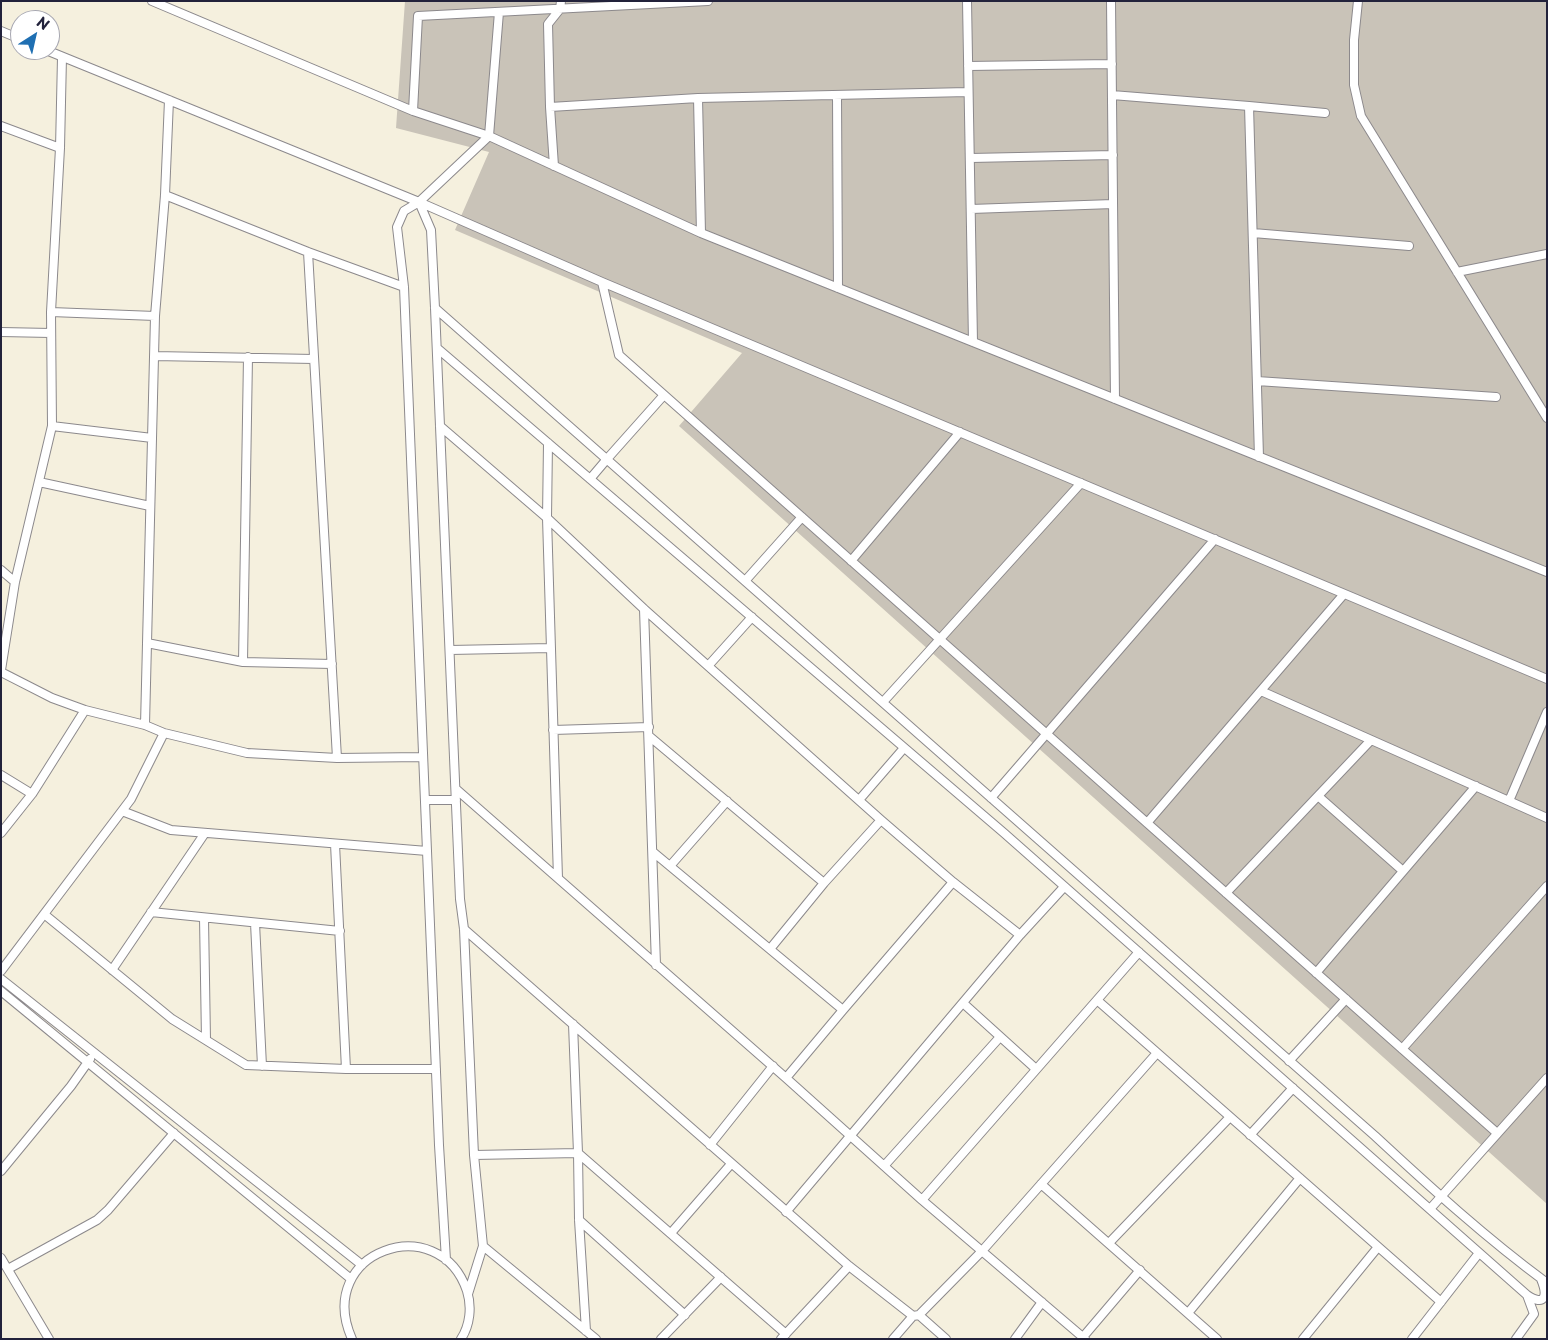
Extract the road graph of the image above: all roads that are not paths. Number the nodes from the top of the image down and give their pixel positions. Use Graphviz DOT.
graph roads {
  1 [pos="152,1"];
  2 [pos="708,1"];
  3 [pos="967,1"];
  4 [pos="1111,1"];
  5 [pos="1358,1"];
  6 [pos="561,5"];
  7 [pos="499,12"];
  8 [pos="62,57"];
  9 [pos="1112,64"];
  10 [pos="968,66"];
  11 [pos="968,92"];
  12 [pos="836,95"];
  13 [pos="1112,95"];
  14 [pos="698,98"];
  15 [pos="168,100"];
  16 [pos="1249,106"];
  17 [pos="550,107"];
  18 [pos="413,111"];
  19 [pos="1325,114"];
  20 [pos="1,126"];
  21 [pos="488,136"];
  22 [pos="60,148"];
  23 [pos="1112,155"];
  24 [pos="971,158"];
  25 [pos="554,166"];
  26 [pos="165,195"];
  27 [pos="419,202"];
  28 [pos="1113,204"];
  29 [pos="971,209"];
  30 [pos="701,232"];
  31 [pos="1253,233"];
  32 [pos="1409,246"];
  33 [pos="308,252"];
  34 [pos="1547,254"];
  35 [pos="1456,272"];
  36 [pos="602,282"];
  37 [pos="404,287"];
  38 [pos="838,288"];
  39 [pos="436,308"];
  40 [pos="51,312"];
  41 [pos="155,316"];
  42 [pos="1,332"];
  43 [pos="51,333"];
  44 [pos="973,342"];
  45 [pos="437,348"];
  46 [pos="154,356"];
  47 [pos="248,358"];
  48 [pos="314,359"];
  49 [pos="1257,381"];
  50 [pos="664,395"];
  51 [pos="1496,397"];
  52 [pos="1115,399"];
  53 [pos="1547,418"];
  54 [pos="52,426"];
  55 [pos="440,426"];
  56 [pos="960,432"];
  57 [pos="152,438"];
  58 [pos="548,443"];
  59 [pos="1259,457"];
  60 [pos="607,459"];
  61 [pos="590,479"];
  62 [pos="39,482"];
  63 [pos="1081,483"];
  64 [pos="150,506"];
  65 [pos="802,517"];
  66 [pos="547,518"];
  67 [pos="1215,540"];
  68 [pos="851,560"];
  69 [pos="1,570"];
  70 [pos="1547,572"];
  71 [pos="745,581"];
  72 [pos="15,582"];
  73 [pos="1344,594"];
  74 [pos="644,609"];
  75 [pos="752,617"];
  76 [pos="940,639"];
  77 [pos="147,643"];
  78 [pos="551,648"];
  79 [pos="450,650"];
  80 [pos="243,662"];
  81 [pos="332,664"];
  82 [pos="708,666"];
  83 [pos="1,671"];
  84 [pos="1547,679"];
  85 [pos="1261,691"];
  86 [pos="883,702"];
  87 [pos="85,710"];
  88 [pos="1547,712"];
  89 [pos="145,726"];
  90 [pos="554,730"];
  91 [pos="649,731"];
  92 [pos="164,733"];
  93 [pos="1048,735"];
  94 [pos="1371,740"];
  95 [pos="904,748"];
  96 [pos="423,757"];
  97 [pos="337,758"];
  98 [pos="1,775"];
  99 [pos="1476,786"];
  100 [pos="456,789"];
  101 [pos="32,794"];
  102 [pos="1318,796"];
  103 [pos="991,798"];
  104 [pos="425,800"];
  105 [pos="456,800"];
  106 [pos="859,800"];
  107 [pos="727,801"];
  108 [pos="1509,801"];
  109 [pos="122,811"];
  110 [pos="1547,818"];
  111 [pos="881,820"];
  112 [pos="1147,823"];
  113 [pos="1,833"];
  114 [pos="205,833"];
  115 [pos="335,844"];
  116 [pos="427,851"];
  117 [pos="653,852"];
  118 [pos="670,866"];
  119 [pos="1403,871"];
  120 [pos="558,878"];
  121 [pos="953,882"];
  122 [pos="824,883"];
  123 [pos="1064,886"];
  124 [pos="1547,886"];
  125 [pos="1226,893"];
  126 [pos="151,912"];
  127 [pos="44,914"];
  128 [pos="204,918"];
  129 [pos="255,923"];
  130 [pos="464,929"];
  131 [pos="340,931"];
  132 [pos="1020,935"];
  133 [pos="770,949"];
  134 [pos="1139,952"];
  135 [pos="656,965"];
  136 [pos="112,970"];
  137 [pos="1,971"];
  138 [pos="1316,973"];
  139 [pos="1,979"];
  140 [pos="1,991"];
  141 [pos="1346,999"];
  142 [pos="1097,1000"];
  143 [pos="963,1003"];
  144 [pos="843,1010"];
  145 [pos="573,1024"];
  146 [pos="1000,1037"];
  147 [pos="206,1040"];
  148 [pos="1402,1049"];
  149 [pos="94,1053"];
  150 [pos="1157,1053"];
  151 [pos="1290,1061"];
  152 [pos="88,1062"];
  153 [pos="262,1066"];
  154 [pos="772,1066"];
  155 [pos="346,1069"];
  156 [pos="436,1069"];
  157 [pos="1036,1069"];
  158 [pos="786,1078"];
  159 [pos="1547,1078"];
  160 [pos="1293,1088"];
  161 [pos="1230,1117"];
  162 [pos="174,1133"];
  163 [pos="1497,1133"];
  164 [pos="1250,1134"];
  165 [pos="850,1135"];
  166 [pos="710,1145"];
  167 [pos="578,1153"];
  168 [pos="474,1155"];
  169 [pos="731,1164"];
  170 [pos="884,1166"];
  171 [pos="1,1171"];
  172 [pos="1300,1178"];
  173 [pos="1041,1184"];
  174 [pos="1440,1196"];
  175 [pos="922,1200"];
  176 [pos="1430,1209"];
  177 [pos="786,1212"];
  178 [pos="579,1220"];
  179 [pos="671,1233"];
  180 [pos="1109,1243"];
  181 [pos="483,1246"];
  182 [pos="1378,1247"];
  183 [pos="982,1251"];
  184 [pos="1480,1253"];
  185 [pos="1,1258"];
  186 [pos="446,1260"];
  187 [pos="362,1264"];
  188 [pos="849,1266"];
  189 [pos="8,1269"];
  190 [pos="1140,1270"];
  191 [pos="721,1277"];
  192 [pos="1540,1278"];
  193 [pos="351,1279"];
  194 [pos="1547,1283"];
  195 [pos="468,1294"];
  196 [pos="1527,1295"];
  197 [pos="1042,1302"];
  198 [pos="1441,1302"];
  199 [pos="1188,1313"];
  200 [pos="685,1315"];
  201 [pos="916,1315"];
  202 [pos="586,1331"];
  203 [pos="784,1336"];
  204 [pos="463,1338"];
  205 [pos="1084,1338"];
  206 [pos="49,1339"];
  207 [pos="352,1339"];
  208 [pos="596,1339"];
  209 [pos="661,1339"];
  210 [pos="893,1339"];
  211 [pos="946,1339"];
  212 [pos="1015,1339"];
  213 [pos="1217,1339"];
  214 [pos="1303,1339"];
  215 [pos="1412,1339"];
  216 [pos="1516,1339"];
  1 -- 18 [label="street"];
  2 -- 6 [label="street"];
  3 -- 10 [label="street"];
  4 -- 9 [label="street"];
  5 -- 35 [label="street"];
  6 -- 7 [label="street"];
  6 -- 17 [label="street"];
  7 -- 18 [label="street"];
  7 -- 21 [label="street"];
  8 -- 15 [label="street"];
  8 -- 22 [label="street"];
  9 -- 10 [label="street"];
  9 -- 13 [label="street"];
  10 -- 11 [label="street"];
  11 -- 12 [label="street"];
  11 -- 24 [label="street"];
  12 -- 14 [label="street"];
  12 -- 38 [label="street"];
  13 -- 16 [label="street"];
  13 -- 23 [label="street"];
  14 -- 17 [label="street"];
  14 -- 30 [label="street"];
  15 -- 26 [label="street"];
  15 -- 27 [label="street"];
  16 -- 19 [label="street"];
  16 -- 31 [label="street"];
  17 -- 25 [label="street"];
  18 -- 21 [label="street"];
  20 -- 22 [label="street"];
  21 -- 25 [label="street"];
  21 -- 27 [label="street"];
  22 -- 40 [label="street"];
  23 -- 24 [label="street"];
  23 -- 28 [label="street"];
  24 -- 29 [label="street"];
  25 -- 30 [label="street"];
  26 -- 33 [label="street"];
  26 -- 41 [label="street"];
  27 -- 36 [label="street"];
  27 -- 37 [label="street"];
  27 -- 39 [label="street"];
  28 -- 29 [label="street"];
  28 -- 52 [label="street"];
  29 -- 44 [label="street"];
  30 -- 38 [label="street"];
  31 -- 32 [label="street"];
  31 -- 49 [label="street"];
  33 -- 37 [label="street"];
  33 -- 48 [label="street"];
  34 -- 35 [label="street"];
  35 -- 53 [label="street"];
  36 -- 50 [label="street"];
  36 -- 56 [label="street"];
  37 -- 96 [label="street"];
  38 -- 44 [label="street"];
  39 -- 45 [label="street"];
  39 -- 60 [label="street"];
  40 -- 41 [label="street"];
  40 -- 43 [label="street"];
  41 -- 46 [label="street"];
  42 -- 43 [label="street"];
  43 -- 54 [label="street"];
  44 -- 52 [label="street"];
  45 -- 55 [label="street"];
  45 -- 58 [label="street"];
  46 -- 47 [label="street"];
  46 -- 57 [label="street"];
  47 -- 48 [label="street"];
  47 -- 80 [label="street"];
  48 -- 81 [label="street"];
  49 -- 51 [label="street"];
  49 -- 59 [label="street"];
  50 -- 60 [label="street"];
  50 -- 65 [label="street"];
  52 -- 59 [label="street"];
  54 -- 57 [label="street"];
  54 -- 62 [label="street"];
  55 -- 66 [label="street"];
  55 -- 79 [label="street"];
  56 -- 63 [label="street"];
  56 -- 68 [label="street"];
  57 -- 64 [label="street"];
  58 -- 61 [label="street"];
  58 -- 66 [label="street"];
  59 -- 70 [label="street"];
  60 -- 61 [label="street"];
  60 -- 71 [label="street"];
  61 -- 75 [label="street"];
  62 -- 64 [label="street"];
  62 -- 72 [label="street"];
  63 -- 67 [label="street"];
  63 -- 76 [label="street"];
  64 -- 77 [label="street"];
  65 -- 68 [label="street"];
  65 -- 71 [label="street"];
  66 -- 74 [label="street"];
  66 -- 78 [label="street"];
  67 -- 73 [label="street"];
  67 -- 93 [label="street"];
  68 -- 76 [label="street"];
  69 -- 72 [label="street"];
  71 -- 86 [label="street"];
  72 -- 83 [label="street"];
  73 -- 84 [label="street"];
  73 -- 85 [label="street"];
  74 -- 82 [label="street"];
  74 -- 91 [label="street"];
  75 -- 82 [label="street"];
  75 -- 95 [label="street"];
  76 -- 86 [label="street"];
  76 -- 93 [label="street"];
  77 -- 80 [label="street"];
  77 -- 89 [label="street"];
  78 -- 79 [label="street"];
  78 -- 90 [label="street"];
  79 -- 100 [label="street"];
  80 -- 81 [label="street"];
  81 -- 97 [label="street"];
  82 -- 106 [label="street"];
  83 -- 87 [label="street"];
  85 -- 94 [label="street"];
  85 -- 112 [label="street"];
  86 -- 103 [label="street"];
  87 -- 89 [label="street"];
  87 -- 101 [label="street"];
  88 -- 108 [label="street"];
  89 -- 92 [label="street"];
  90 -- 91 [label="street"];
  90 -- 120 [label="street"];
  91 -- 107 [label="street"];
  91 -- 117 [label="street"];
  92 -- 97 [label="street"];
  92 -- 109 [label="street"];
  93 -- 103 [label="street"];
  93 -- 112 [label="street"];
  94 -- 99 [label="street"];
  94 -- 102 [label="street"];
  95 -- 106 [label="street"];
  95 -- 123 [label="street"];
  96 -- 97 [label="street"];
  96 -- 104 [label="street"];
  98 -- 101 [label="street"];
  99 -- 108 [label="street"];
  99 -- 119 [label="street"];
  100 -- 105 [label="street"];
  100 -- 120 [label="street"];
  101 -- 113 [label="street"];
  102 -- 119 [label="street"];
  102 -- 125 [label="street"];
  103 -- 151 [label="street"];
  104 -- 105 [label="street"];
  104 -- 116 [label="street"];
  105 -- 130 [label="street"];
  106 -- 111 [label="street"];
  107 -- 118 [label="street"];
  107 -- 122 [label="street"];
  108 -- 110 [label="street"];
  109 -- 114 [label="street"];
  109 -- 127 [label="street"];
  111 -- 121 [label="street"];
  111 -- 122 [label="street"];
  112 -- 125 [label="street"];
  114 -- 115 [label="street"];
  114 -- 126 [label="street"];
  115 -- 116 [label="street"];
  115 -- 131 [label="street"];
  116 -- 156 [label="street"];
  117 -- 118 [label="street"];
  117 -- 135 [label="street"];
  118 -- 133 [label="street"];
  119 -- 138 [label="street"];
  120 -- 135 [label="street"];
  121 -- 132 [label="street"];
  121 -- 144 [label="street"];
  122 -- 133 [label="street"];
  123 -- 132 [label="street"];
  123 -- 134 [label="street"];
  124 -- 148 [label="street"];
  125 -- 138 [label="street"];
  126 -- 128 [label="street"];
  126 -- 136 [label="street"];
  127 -- 136 [label="street"];
  127 -- 137 [label="street"];
  128 -- 129 [label="street"];
  128 -- 147 [label="street"];
  129 -- 131 [label="street"];
  129 -- 153 [label="street"];
  130 -- 145 [label="street"];
  130 -- 168 [label="street"];
  131 -- 155 [label="street"];
  132 -- 143 [label="street"];
  133 -- 144 [label="street"];
  134 -- 142 [label="street"];
  134 -- 160 [label="street"];
  135 -- 154 [label="street"];
  136 -- 147 [label="street"];
  138 -- 141 [label="street"];
  139 -- 149 [label="street"];
  140 -- 152 [label="street"];
  141 -- 148 [label="street"];
  141 -- 151 [label="street"];
  142 -- 150 [label="street"];
  142 -- 157 [label="street"];
  143 -- 146 [label="street"];
  143 -- 165 [label="street"];
  144 -- 158 [label="street"];
  145 -- 166 [label="street"];
  145 -- 167 [label="street"];
  146 -- 157 [label="street"];
  146 -- 170 [label="street"];
  147 -- 153 [label="street"];
  148 -- 163 [label="street"];
  149 -- 152 [label="street"];
  149 -- 187 [label="street"];
  150 -- 161 [label="street"];
  150 -- 173 [label="street"];
  151 -- 174 [label="street"];
  152 -- 162 [label="street"];
  152 -- 171 [label="street"];
  153 -- 155 [label="street"];
  154 -- 158 [label="street"];
  154 -- 166 [label="street"];
  155 -- 156 [label="street"];
  156 -- 186 [label="street"];
  157 -- 175 [label="street"];
  158 -- 165 [label="street"];
  159 -- 163 [label="street"];
  160 -- 164 [label="street"];
  160 -- 176 [label="street"];
  161 -- 164 [label="street"];
  161 -- 180 [label="street"];
  162 -- 189 [label="street"];
  162 -- 193 [label="street"];
  163 -- 174 [label="street"];
  164 -- 172 [label="street"];
  165 -- 170 [label="street"];
  165 -- 177 [label="street"];
  166 -- 169 [label="street"];
  167 -- 168 [label="street"];
  167 -- 178 [label="street"];
  167 -- 179 [label="street"];
  168 -- 181 [label="street"];
  169 -- 177 [label="street"];
  169 -- 179 [label="street"];
  170 -- 175 [label="street"];
  172 -- 182 [label="street"];
  172 -- 199 [label="street"];
  173 -- 180 [label="street"];
  173 -- 183 [label="street"];
  174 -- 176 [label="street"];
  174 -- 192 [label="street"];
  175 -- 183 [label="street"];
  176 -- 184 [label="street"];
  177 -- 188 [label="street"];
  178 -- 200 [label="street"];
  178 -- 202 [label="street"];
  179 -- 191 [label="street"];
  180 -- 190 [label="street"];
  181 -- 195 [label="street"];
  181 -- 202 [label="street"];
  182 -- 198 [label="street"];
  182 -- 214 [label="street"];
  183 -- 197 [label="street"];
  183 -- 201 [label="street"];
  184 -- 196 [label="street"];
  184 -- 198 [label="street"];
  185 -- 189 [label="street"];
  186 -- 187 [label="street"];
  186 -- 195 [label="street"];
  187 -- 193 [label="street"];
  188 -- 201 [label="street"];
  188 -- 203 [label="street"];
  189 -- 206 [label="street"];
  190 -- 199 [label="street"];
  190 -- 205 [label="street"];
  191 -- 200 [label="street"];
  191 -- 203 [label="street"];
  192 -- 194 [label="street"];
  192 -- 196 [label="street"];
  193 -- 207 [label="street"];
  195 -- 204 [label="street"];
  196 -- 216 [label="street"];
  197 -- 205 [label="street"];
  197 -- 212 [label="street"];
  198 -- 215 [label="street"];
  199 -- 213 [label="street"];
  200 -- 209 [label="street"];
  201 -- 210 [label="street"];
  201 -- 211 [label="street"];
  202 -- 208 [label="street"];
}
